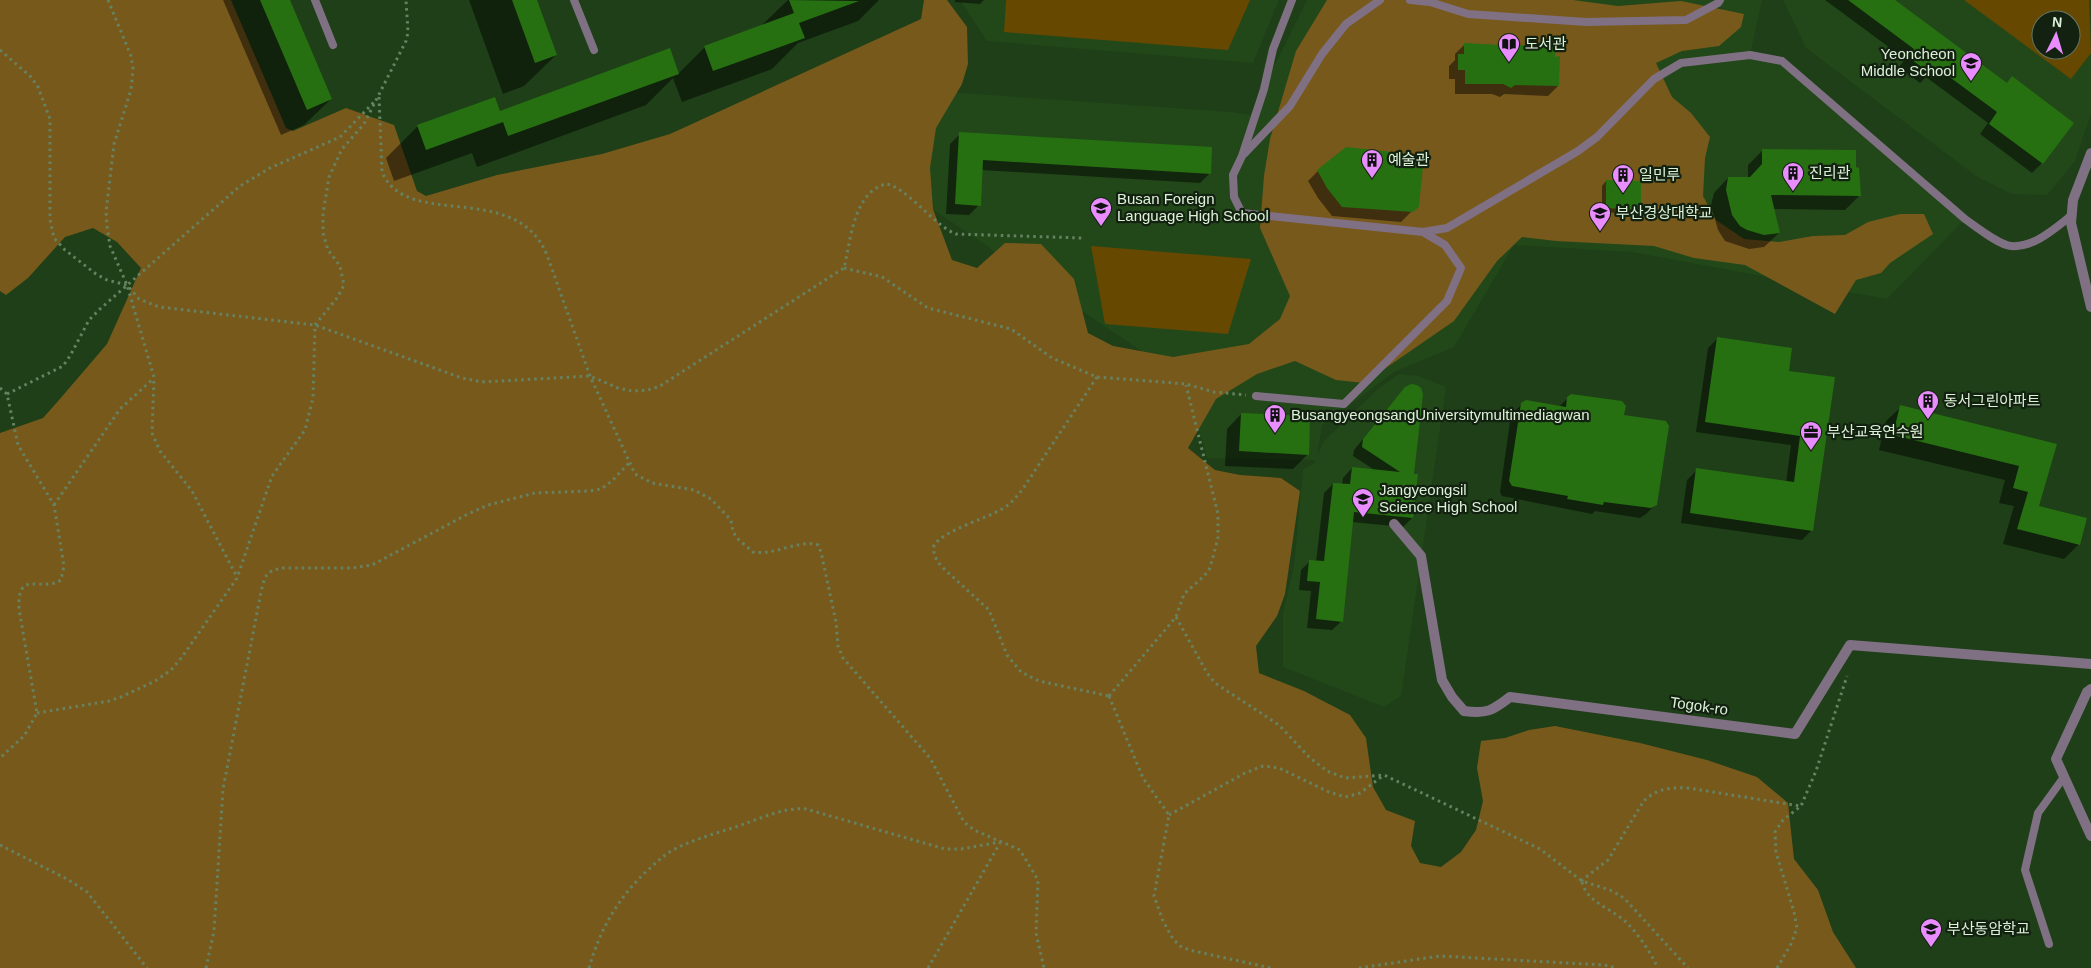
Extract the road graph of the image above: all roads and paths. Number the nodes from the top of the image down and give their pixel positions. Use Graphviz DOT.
graph roads {
  1 [pos="108,0"];
  2 [pos="315,0"];
  3 [pos="406,0"];
  4 [pos="574,0"];
  5 [pos="1292,0"];
  6 [pos="1380,0"];
  7 [pos="1410,0"];
  8 [pos="1720,0"];
  9 [pos="333,45"];
  10 [pos="0,50"];
  11 [pos="594,50"];
  12 [pos="379,97"];
  13 [pos="2091,153"];
  14 [pos="1242,156"];
  15 [pos="2072,215"];
  16 [pos="1423,232"];
  17 [pos="1082,238"];
  18 [pos="844,268"];
  19 [pos="127,284"];
  20 [pos="2091,307"];
  21 [pos="315,325"];
  22 [pos="590,376"];
  23 [pos="154,377"];
  24 [pos="1097,378"];
  25 [pos="1186,384"];
  26 [pos="0,388"];
  27 [pos="7,394"];
  28 [pos="1256,396"];
  29 [pos="629,463"];
  30 [pos="54,506"];
  31 [pos="1394,524"];
  32 [pos="237,578"];
  33 [pos="1176,617"];
  34 [pos="2091,664"];
  35 [pos="1848,671"];
  36 [pos="2091,689"];
  37 [pos="1109,696"];
  38 [pos="36,713"];
  39 [pos="0,758"];
  40 [pos="1384,775"];
  41 [pos="2064,777"];
  42 [pos="1801,806"];
  43 [pos="1169,815"];
  44 [pos="2091,836"];
  45 [pos="1000,842"];
  46 [pos="0,845"];
  47 [pos="1582,881"];
  48 [pos="2049,944"];
  49 [pos="147,968"];
  50 [pos="206,968"];
  51 [pos="589,968"];
  52 [pos="928,968"];
  53 [pos="1044,968"];
  54 [pos="1271,968"];
  55 [pos="1359,968"];
  56 [pos="1617,968"];
  57 [pos="1658,968"];
  58 [pos="1688,968"];
  59 [pos="1777,968"];
  1 -- 19 [label="path"];
  2 -- 9 [label="lane"];
  3 -- 12 [label="path"];
  4 -- 11 [label="lane"];
  5 -- 14 [label="lane"];
  6 -- 14 [label="lane"];
  7 -- 8 [label="lane"];
  10 -- 19 [label="path"];
  12 -- 19 [label="path"];
  12 -- 21 [label="path"];
  12 -- 22 [label="path"];
  13 -- 15 [label="street"];
  14 -- 16 [label="lane"];
  15 -- 16 [label="lane"];
  15 -- 20 [label="street"];
  16 -- 28 [label="lane"];
  17 -- 18 [label="path"];
  18 -- 22 [label="path"];
  18 -- 24 [label="path"];
  19 -- 21 [label="path"];
  19 -- 23 [label="path"];
  19 -- 27 [label="path"];
  21 -- 22 [label="path"];
  21 -- 32 [label="path"];
  22 -- 29 [label="path"];
  23 -- 30 [label="path"];
  23 -- 32 [label="path"];
  24 -- 25 [label="path"];
  24 -- 37 [label="path"];
  25 -- 28 [label="path"];
  25 -- 33 [label="path"];
  26 -- 27 [label="path"];
  27 -- 30 [label="path"];
  29 -- 45 [label="path"];
  29 -- 50 [label="path"];
  30 -- 38 [label="path"];
  31 -- 34 [label="street, Togok-ro"];
  32 -- 38 [label="path"];
  33 -- 37 [label="path"];
  33 -- 40 [label="path"];
  35 -- 42 [label="path"];
  36 -- 41 [label="street"];
  37 -- 43 [label="path"];
  38 -- 39 [label="path"];
  40 -- 43 [label="path"];
  40 -- 47 [label="path"];
  41 -- 44 [label="street"];
  41 -- 48 [label="lane"];
  42 -- 47 [label="path"];
  42 -- 59 [label="path"];
  43 -- 54 [label="path"];
  45 -- 51 [label="path"];
  45 -- 52 [label="path"];
  45 -- 53 [label="path"];
  46 -- 49 [label="path"];
  47 -- 57 [label="path"];
  47 -- 58 [label="path"];
  55 -- 56 [label="path"];
}
